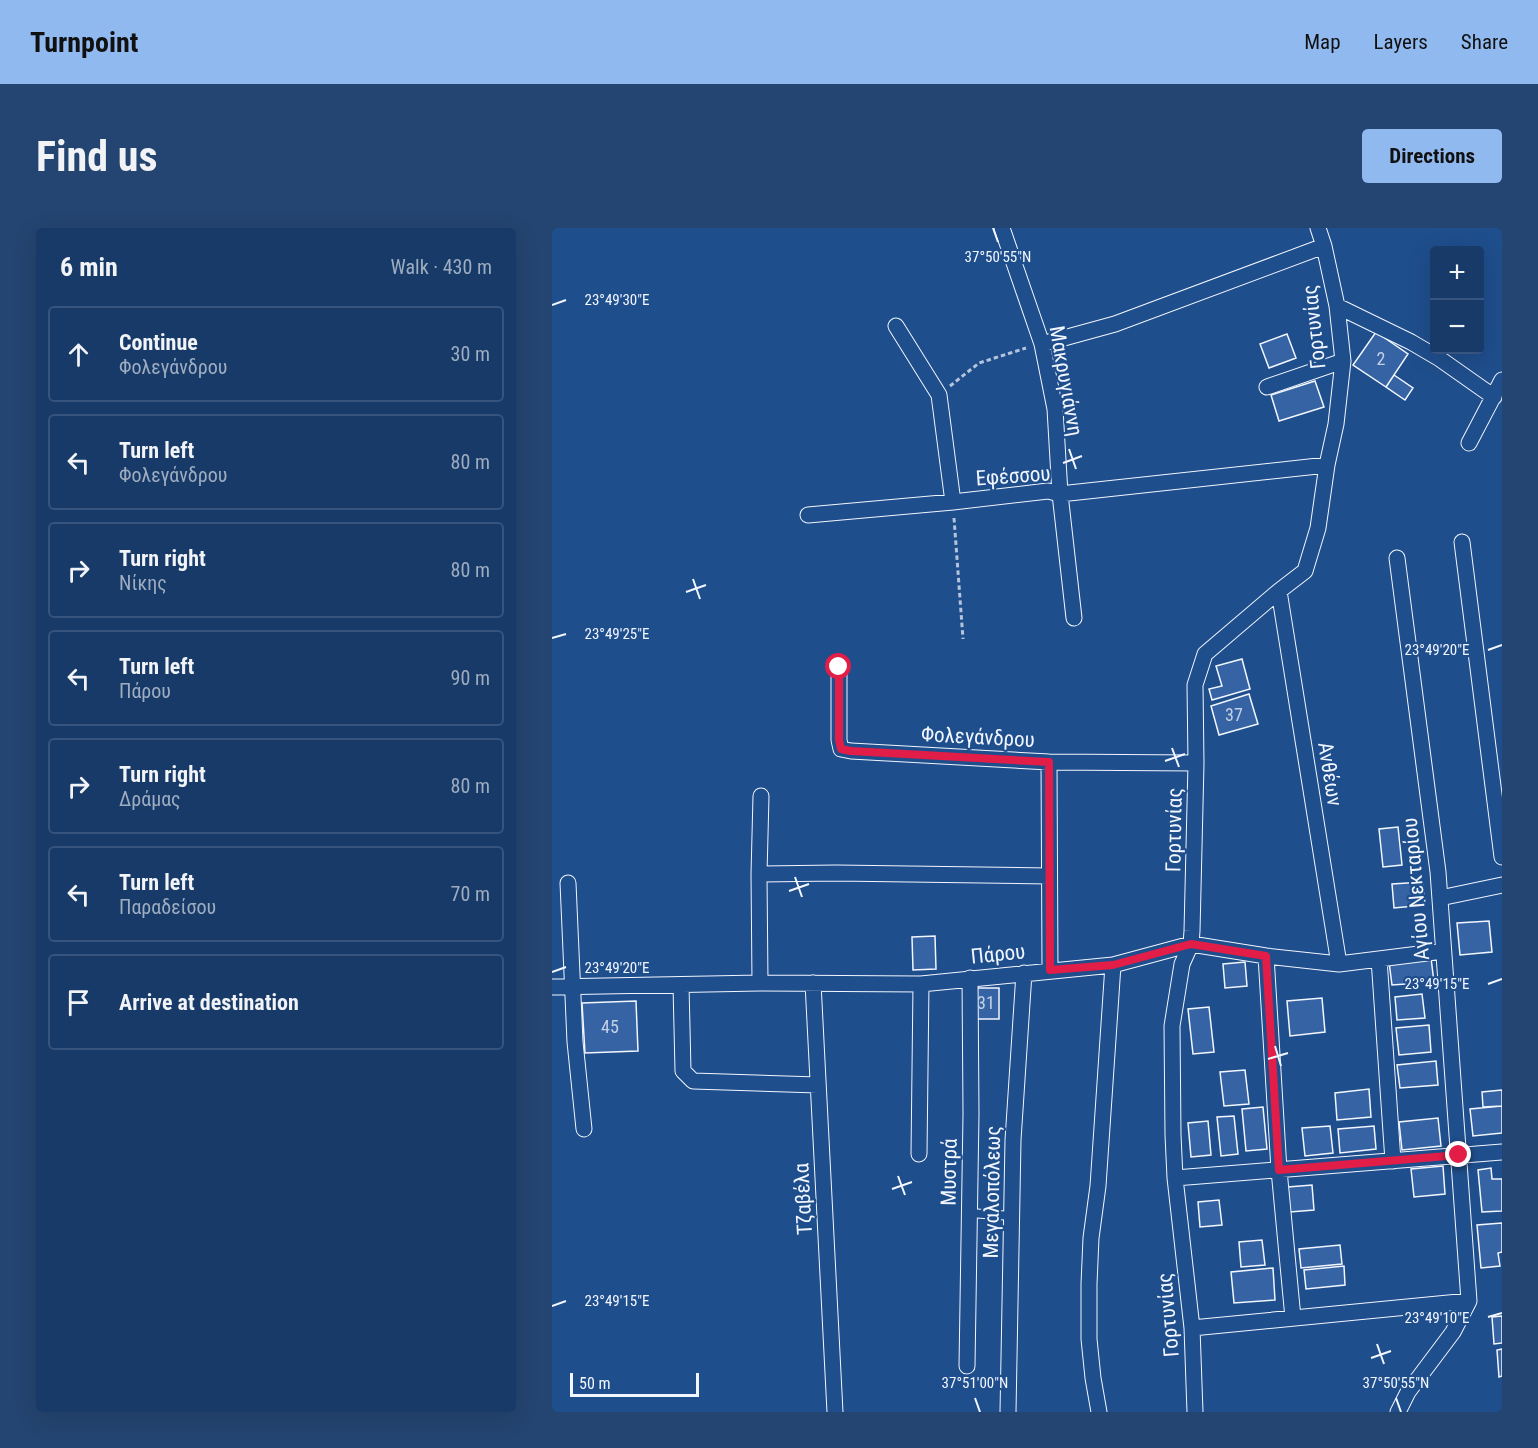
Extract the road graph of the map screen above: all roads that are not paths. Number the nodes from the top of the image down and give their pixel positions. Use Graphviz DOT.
graph roads {
  1 [pos="1002,228"];
  2 [pos="1318,228"];
  3 [pos="1324,246"];
  4 [pos="1336,306"];
  5 [pos="896,326"];
  6 [pos="1042,344"];
  7 [pos="1342,361"];
  8 [pos="1502,380"];
  9 [pos="1268,387"];
  10 [pos="1494,397"];
  11 [pos="1469,443"];
  12 [pos="1328,465"];
  13 [pos="1060,494"];
  14 [pos="953,502"];
  15 [pos="808,515"];
  16 [pos="1462,542"];
  17 [pos="1396,558"];
  18 [pos="1279,591"];
  19 [pos="1074,618"];
  20 [pos="839,667"];
  21 [pos="1049,762"];
  22 [pos="1196,763"];
  23 [pos="761,796"];
  24 [pos="1502,857"];
  25 [pos="759,874"];
  26 [pos="1049,876"];
  27 [pos="568,883"];
  28 [pos="1502,885"];
  29 [pos="1440,898"];
  30 [pos="1191,944"];
  31 [pos="1443,951"];
  32 [pos="1266,956"];
  33 [pos="1379,959"];
  34 [pos="1339,964"];
  35 [pos="1113,965"];
  36 [pos="1050,970"];
  37 [pos="1024,973"];
  38 [pos="970,978"];
  39 [pos="760,983"];
  40 [pos="813,983"];
  41 [pos="921,984"];
  42 [pos="681,985"];
  43 [pos="552,987"];
  44 [pos="574,987"];
  45 [pos="818,1085"];
  46 [pos="584,1129"];
  47 [pos="1502,1152"];
  48 [pos="919,1154"];
  49 [pos="1459,1155"];
  50 [pos="1393,1161"];
  51 [pos="1279,1170"];
  52 [pos="1175,1178"];
  53 [pos="970,1213"];
  54 [pos="1012,1216"];
  55 [pos="1469,1301"];
  56 [pos="1293,1318"];
  57 [pos="1192,1328"];
  58 [pos="967,1366"];
  59 [pos="835,1412"];
  60 [pos="1008,1412"];
  61 [pos="1099,1412"];
  62 [pos="1195,1412"];
  63 [pos="1398,1412"];
  1 -- 6 [label="street, Μακρυγιάννη"];
  2 -- 3 [label="street, Γορτυνίας"];
  3 -- 4 [label="street, Γορτυνίας"];
  3 -- 6 [label="street"];
  4 -- 7 [label="street, Γορτυνίας"];
  4 -- 10 [label="street"];
  5 -- 14 [label="street"];
  6 -- 13 [label="street, Μακρυγιάννη"];
  7 -- 9 [label="street"];
  7 -- 12 [label="street, Γορτυνίας"];
  8 -- 10 [label="street"];
  10 -- 11 [label="street"];
  12 -- 13 [label="street, Εφέσσου"];
  12 -- 18 [label="street, Γορτυνίας"];
  13 -- 14 [label="street, Εφέσσου"];
  13 -- 19 [label="street, Μακρυγιάννη"];
  14 -- 15 [label="street, Εφέσσου"];
  16 -- 24 [label="street"];
  17 -- 29 [label="street, Αγίου Νεκταρίου"];
  18 -- 22 [label="street, Γορτυνίας"];
  18 -- 34 [label="street, Ανθέων"];
  20 -- 21 [label="street, Φολεγάνδρου"];
  21 -- 22 [label="street, Φολεγάνδρου"];
  21 -- 26 [label="street"];
  22 -- 30 [label="street, Γορτυνίας"];
  23 -- 25 [label="street"];
  25 -- 26 [label="street"];
  25 -- 39 [label="street"];
  26 -- 36 [label="street"];
  27 -- 44 [label="street"];
  28 -- 29 [label="street"];
  29 -- 31 [label="street, Αγίου Νεκταρίου"];
  30 -- 32 [label="street, Πάρου"];
  30 -- 35 [label="street, Πάρου"];
  30 -- 52 [label="street, Γορτυνίας"];
  31 -- 33 [label="street, Πάρου"];
  31 -- 49 [label="street, Αγίου Νεκταρίου"];
  32 -- 34 [label="street, Πάρου"];
  32 -- 51 [label="street"];
  33 -- 34 [label="street, Πάρου"];
  33 -- 50 [label="street"];
  35 -- 36 [label="street, Πάρου"];
  35 -- 61 [label="street"];
  36 -- 37 [label="street, Πάρου"];
  37 -- 38 [label="street, Πάρου"];
  37 -- 54 [label="street, Μεγαλοπόλεως"];
  38 -- 41 [label="street, Πάρου"];
  38 -- 53 [label="street, Μυστρά"];
  39 -- 40 [label="street, Πάρου"];
  39 -- 42 [label="street, Πάρου"];
  40 -- 41 [label="street, Πάρου"];
  40 -- 45 [label="street, Τζαβέλα"];
  41 -- 48 [label="street"];
  42 -- 44 [label="street, Πάρου"];
  42 -- 45 [label="street"];
  43 -- 44 [label="street, Πάρου"];
  44 -- 46 [label="street"];
  45 -- 59 [label="street, Τζαβέλα"];
  47 -- 49 [label="street"];
  49 -- 50 [label="street"];
  49 -- 55 [label="street, Αγίου Νεκταρίου"];
  50 -- 51 [label="street"];
  51 -- 52 [label="street"];
  51 -- 56 [label="street"];
  52 -- 57 [label="street, Γορτυνίας"];
  53 -- 54 [label="lane"];
  53 -- 58 [label="street, Μυστρά"];
  54 -- 60 [label="street, Μεγαλοπόλεως"];
  55 -- 56 [label="street"];
  55 -- 63 [label="street"];
  56 -- 57 [label="street"];
  57 -- 62 [label="street, Γορτυνίας"];
}
